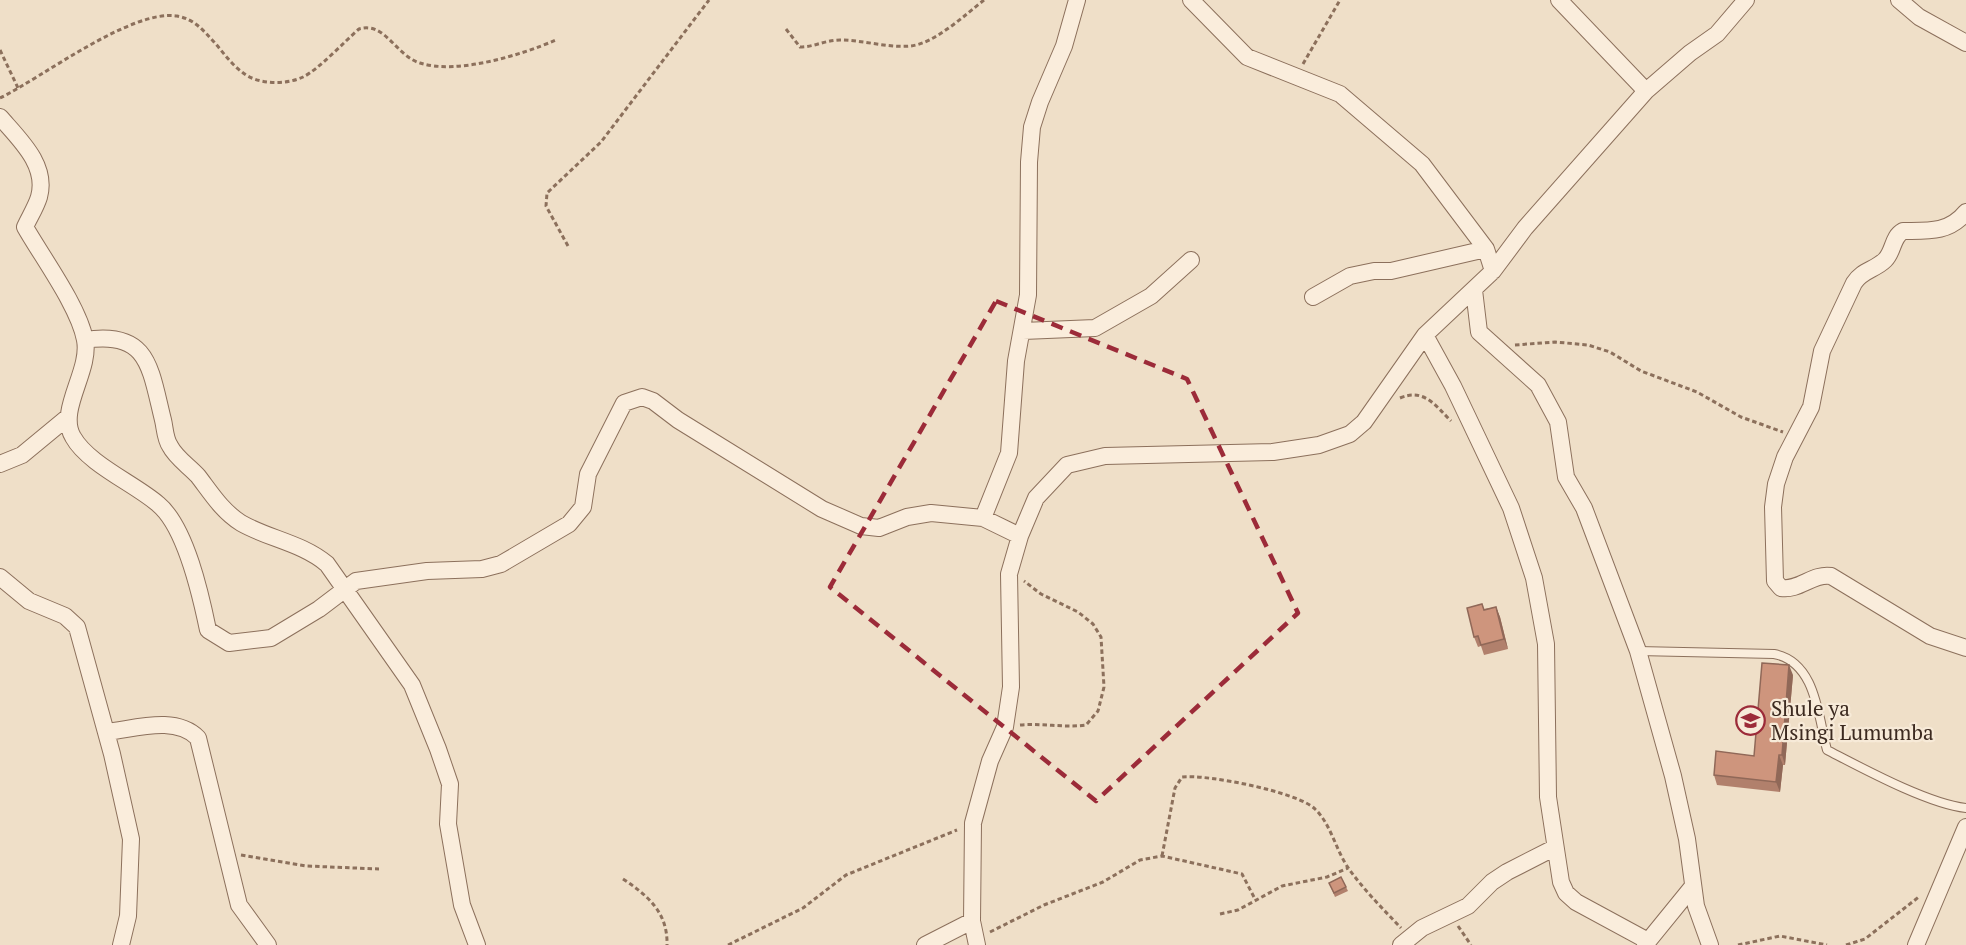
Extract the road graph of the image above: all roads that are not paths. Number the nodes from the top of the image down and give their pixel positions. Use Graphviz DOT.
graph roads {
  1 [pos="1077,0"];
  2 [pos="1191,0"];
  3 [pos="1559,0"];
  4 [pos="1746,0"];
  5 [pos="1899,0"];
  6 [pos="1966,43"];
  7 [pos="1646,91"];
  8 [pos="0,117"];
  9 [pos="1966,212"];
  10 [pos="1486,249"];
  11 [pos="1191,260"];
  12 [pos="1493,271"];
  13 [pos="1474,290"];
  14 [pos="1313,297"];
  15 [pos="1023,331"];
  16 [pos="1425,335"];
  17 [pos="85,340"];
  18 [pos="68,417"];
  19 [pos="0,464"];
  20 [pos="983,518"];
  21 [pos="1020,536"];
  22 [pos="0,577"];
  23 [pos="343,589"];
  24 [pos="1966,648"];
  25 [pos="1638,651"];
  26 [pos="106,732"];
  27 [pos="1966,808"];
  28 [pos="1966,827"];
  29 [pos="1554,848"];
  30 [pos="1693,886"];
  31 [pos="972,921"];
  32 [pos="1405,942"];
  33 [pos="976,943"];
  34 [pos="1646,943"];
  35 [pos="121,945"];
  36 [pos="268,945"];
  37 [pos="477,945"];
  38 [pos="925,945"];
  39 [pos="1710,945"];
  40 [pos="1916,945"];
  1 -- 15 [label="street"];
  2 -- 10 [label="street"];
  3 -- 7 [label="street"];
  4 -- 7 [label="street"];
  5 -- 6 [label="street"];
  7 -- 12 [label="street"];
  8 -- 17 [label="street"];
  9 -- 24 [label="street"];
  10 -- 12 [label="street"];
  10 -- 14 [label="street"];
  11 -- 15 [label="street"];
  12 -- 13 [label="street"];
  13 -- 16 [label="street"];
  13 -- 25 [label="street"];
  15 -- 20 [label="street"];
  16 -- 21 [label="street"];
  16 -- 29 [label="street"];
  17 -- 18 [label="street"];
  17 -- 23 [label="street"];
  18 -- 19 [label="street"];
  18 -- 23 [label="street"];
  20 -- 21 [label="street"];
  20 -- 23 [label="street"];
  21 -- 31 [label="street"];
  22 -- 26 [label="street"];
  23 -- 37 [label="street"];
  25 -- 27 [label="lane"];
  25 -- 30 [label="street"];
  26 -- 35 [label="street"];
  26 -- 36 [label="street"];
  28 -- 40 [label="street"];
  29 -- 32 [label="street"];
  29 -- 34 [label="street"];
  30 -- 34 [label="street"];
  30 -- 39 [label="street"];
  31 -- 33 [label="street"];
  31 -- 38 [label="street"];
}
